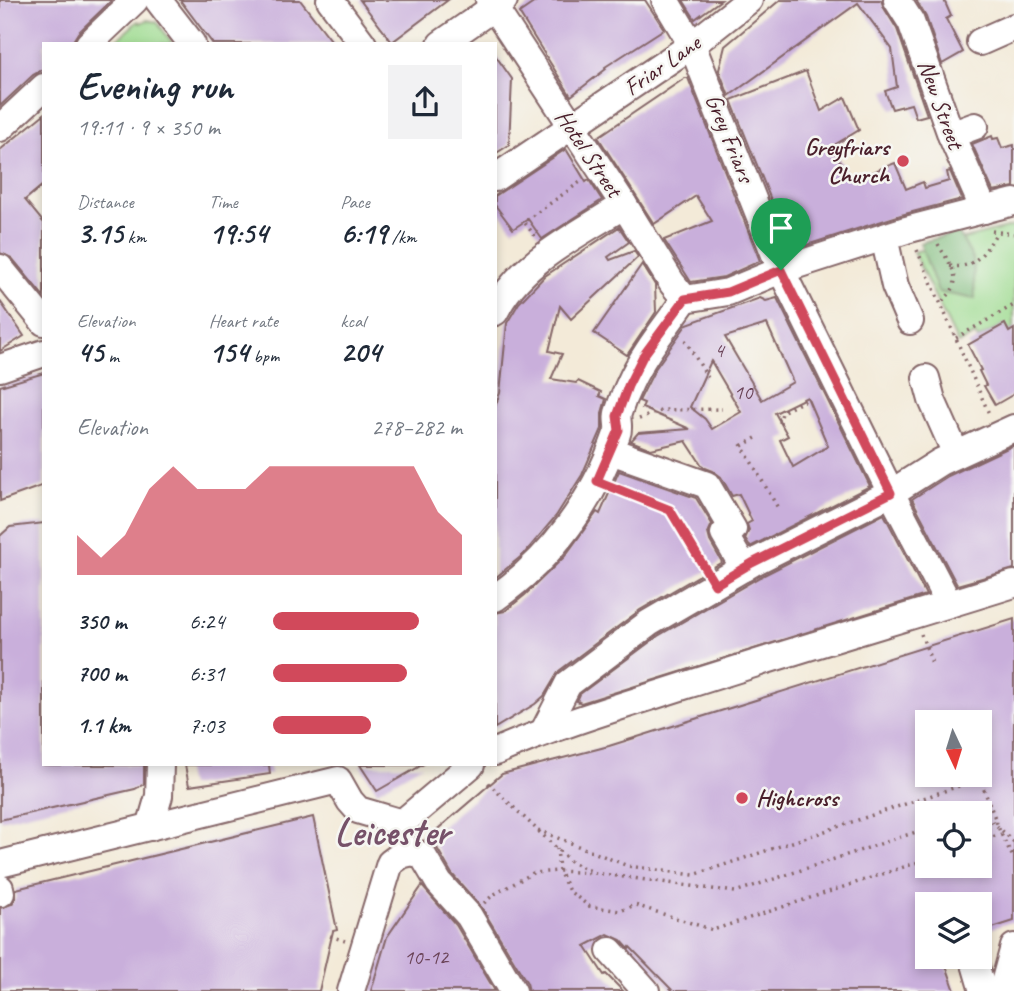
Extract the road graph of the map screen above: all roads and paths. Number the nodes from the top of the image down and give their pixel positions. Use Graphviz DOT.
graph roads {
  1 [pos="135,0"];
  2 [pos="158,0"];
  3 [pos="330,0"];
  4 [pos="665,0"];
  5 [pos="749,0"];
  6 [pos="897,0"];
  7 [pos="495,2"];
  8 [pos="1014,27"];
  9 [pos="980,41"];
  10 [pos="91,42"];
  11 [pos="190,42"];
  12 [pos="362,42"];
  13 [pos="445,42"];
  14 [pos="692,46"];
  15 [pos="933,79"];
  16 [pos="960,85"];
  17 [pos="42,89"];
  18 [pos="572,127"];
  19 [pos="0,128"];
  20 [pos="599,168"];
  21 [pos="497,177"];
  22 [pos="1014,202"];
  23 [pos="624,205"];
  24 [pos="984,210"];
  25 [pos="997,232"];
  26 [pos="895,234"];
  27 [pos="936,242"];
  28 [pos="549,254"];
  29 [pos="950,266"];
  30 [pos="0,268"];
  31 [pos="781,270"];
  32 [pos="685,299"];
  33 [pos="941,302"];
  34 [pos="1014,305"];
  35 [pos="497,308"];
  36 [pos="42,320"];
  37 [pos="910,321"];
  38 [pos="956,338"];
  39 [pos="685,340"];
  40 [pos="42,354"];
  41 [pos="0,368"];
  42 [pos="708,378"];
  43 [pos="926,378"];
  44 [pos="808,398"];
  45 [pos="722,409"];
  46 [pos="780,423"];
  47 [pos="1006,431"];
  48 [pos="755,438"];
  49 [pos="615,440"];
  50 [pos="956,454"];
  51 [pos="604,484"];
  52 [pos="891,493"];
  53 [pos="778,508"];
  54 [pos="744,568"];
  55 [pos="713,581"];
  56 [pos="1014,584"];
  57 [pos="497,597"];
  58 [pos="949,604"];
  59 [pos="915,615"];
  60 [pos="933,666"];
  61 [pos="544,731"];
  62 [pos="497,751"];
  63 [pos="160,766"];
  64 [pos="476,771"];
  65 [pos="335,772"];
  66 [pos="992,821"];
  67 [pos="402,822"];
  68 [pos="150,827"];
  69 [pos="538,830"];
  70 [pos="915,832"];
  71 [pos="1000,834"];
  72 [pos="992,837"];
  73 [pos="1014,842"];
  74 [pos="556,848"];
  75 [pos="401,855"];
  76 [pos="1014,859"];
  77 [pos="915,863"];
  78 [pos="0,864"];
  79 [pos="559,870"];
  80 [pos="595,873"];
  81 [pos="493,895"];
  82 [pos="1014,947"];
  83 [pos="610,951"];
  84 [pos="977,969"];
  85 [pos="351,991"];
  86 [pos="513,991"];
  87 [pos="646,991"];
  88 [pos="983,991"];
  89 [pos="1002,991"];
  1 -- 10 [label="street"];
  2 -- 11 [label="street"];
  3 -- 12 [label="street"];
  4 -- 14 [label="street, Grey Friars"];
  5 -- 14 [label="street, Friar Lane"];
  6 -- 15 [label="street, New Street"];
  7 -- 13 [label="street"];
  7 -- 18 [label="street, Hotel Street"];
  8 -- 9 [label="street"];
  14 -- 18 [label="street, Friar Lane"];
  14 -- 31 [label="street, Grey Friars"];
  15 -- 16 [label="street"];
  15 -- 24 [label="street, New Street"];
  17 -- 19 [label="street"];
  18 -- 20 [label="street, Hotel Street"];
  18 -- 21 [label="street, Friar Lane"];
  20 -- 23 [label="street, Hotel Street"];
  20 -- 28 [label="path"];
  22 -- 24 [label="street"];
  23 -- 28 [label="street"];
  23 -- 32 [label="street, Hotel Street"];
  24 -- 26 [label="street"];
  25 -- 29 [label="path"];
  26 -- 31 [label="street"];
  26 -- 33 [label="path"];
  26 -- 37 [label="street"];
  27 -- 29 [label="path"];
  28 -- 35 [label="street"];
  29 -- 33 [label="path"];
  30 -- 36 [label="street"];
  31 -- 32 [label="street"];
  31 -- 52 [label="street, Grey Friars"];
  32 -- 49 [label="street"];
  33 -- 38 [label="path"];
  34 -- 38 [label="path"];
  38 -- 47 [label="path"];
  39 -- 42 [label="path"];
  40 -- 41 [label="street"];
  43 -- 50 [label="street"];
  44 -- 46 [label="path"];
  45 -- 49 [label="path"];
  47 -- 50 [label="street"];
  48 -- 53 [label="path"];
  49 -- 51 [label="street"];
  49 -- 54 [label="street"];
  50 -- 52 [label="street"];
  51 -- 55 [label="path"];
  51 -- 57 [label="street"];
  52 -- 54 [label="street"];
  52 -- 58 [label="street, Grey Friars"];
  54 -- 55 [label="street"];
  55 -- 61 [label="street"];
  56 -- 58 [label="street"];
  58 -- 59 [label="street"];
  59 -- 60 [label="path"];
  59 -- 61 [label="street"];
  61 -- 62 [label="street"];
  63 -- 68 [label="street"];
  64 -- 67 [label="street"];
  64 -- 69 [label="path"];
  65 -- 67 [label="street"];
  65 -- 68 [label="street"];
  66 -- 73 [label="path"];
  67 -- 75 [label="street"];
  68 -- 78 [label="street"];
  69 -- 71 [label="path"];
  69 -- 74 [label="path"];
  70 -- 80 [label="path"];
  71 -- 72 [label="path"];
  71 -- 76 [label="path"];
  74 -- 79 [label="path"];
  74 -- 80 [label="path"];
  75 -- 85 [label="street"];
  75 -- 86 [label="street"];
  77 -- 79 [label="path"];
  79 -- 80 [label="path"];
  79 -- 81 [label="path"];
  82 -- 89 [label="street"];
  83 -- 87 [label="street"];
  84 -- 88 [label="street"];
}
